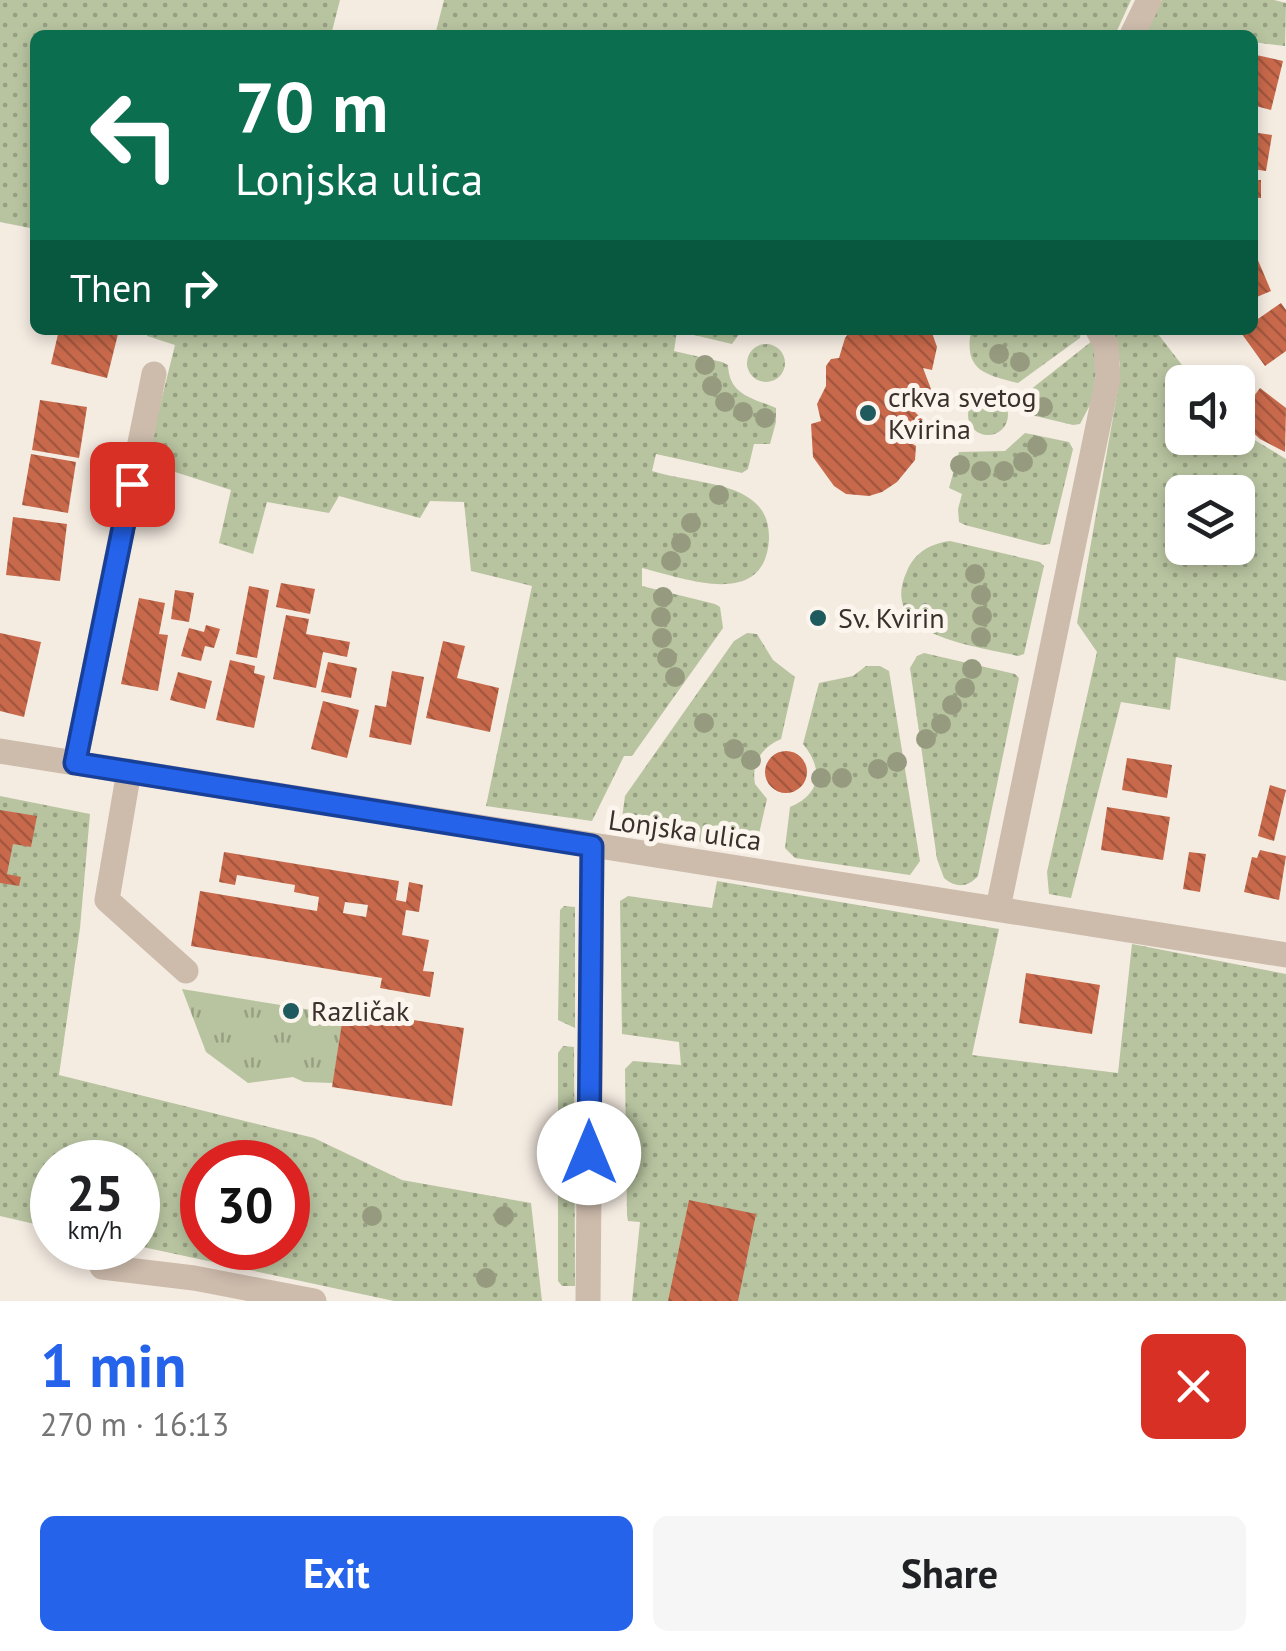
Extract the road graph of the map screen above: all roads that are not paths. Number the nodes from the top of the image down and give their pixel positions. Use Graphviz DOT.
graph roads {
  1 [pos="1149,0"];
  2 [pos="1134,30"];
  3 [pos="1101,335"];
  4 [pos="154,374"];
  5 [pos="0,750"];
  6 [pos="75,763"];
  7 [pos="129,772"];
  8 [pos="592,846"];
  9 [pos="998,908"];
  10 [pos="1286,955"];
  11 [pos="186,971"];
  12 [pos="121,1270"];
  13 [pos="238,1294"];
  14 [pos="314,1301"];
  15 [pos="588,1301"];
  1 -- 2 [label="street"];
  3 -- 9 [label="street"];
  4 -- 6 [label="street"];
  5 -- 6 [label="street, Lonjska ulica"];
  6 -- 7 [label="street, Lonjska ulica"];
  7 -- 8 [label="street, Lonjska ulica"];
  7 -- 11 [label="street"];
  8 -- 9 [label="street, Lonjska ulica"];
  8 -- 15 [label="street"];
  9 -- 10 [label="street, Lonjska ulica"];
  12 -- 13 [label="street"];
  13 -- 14 [label="street"];
}
